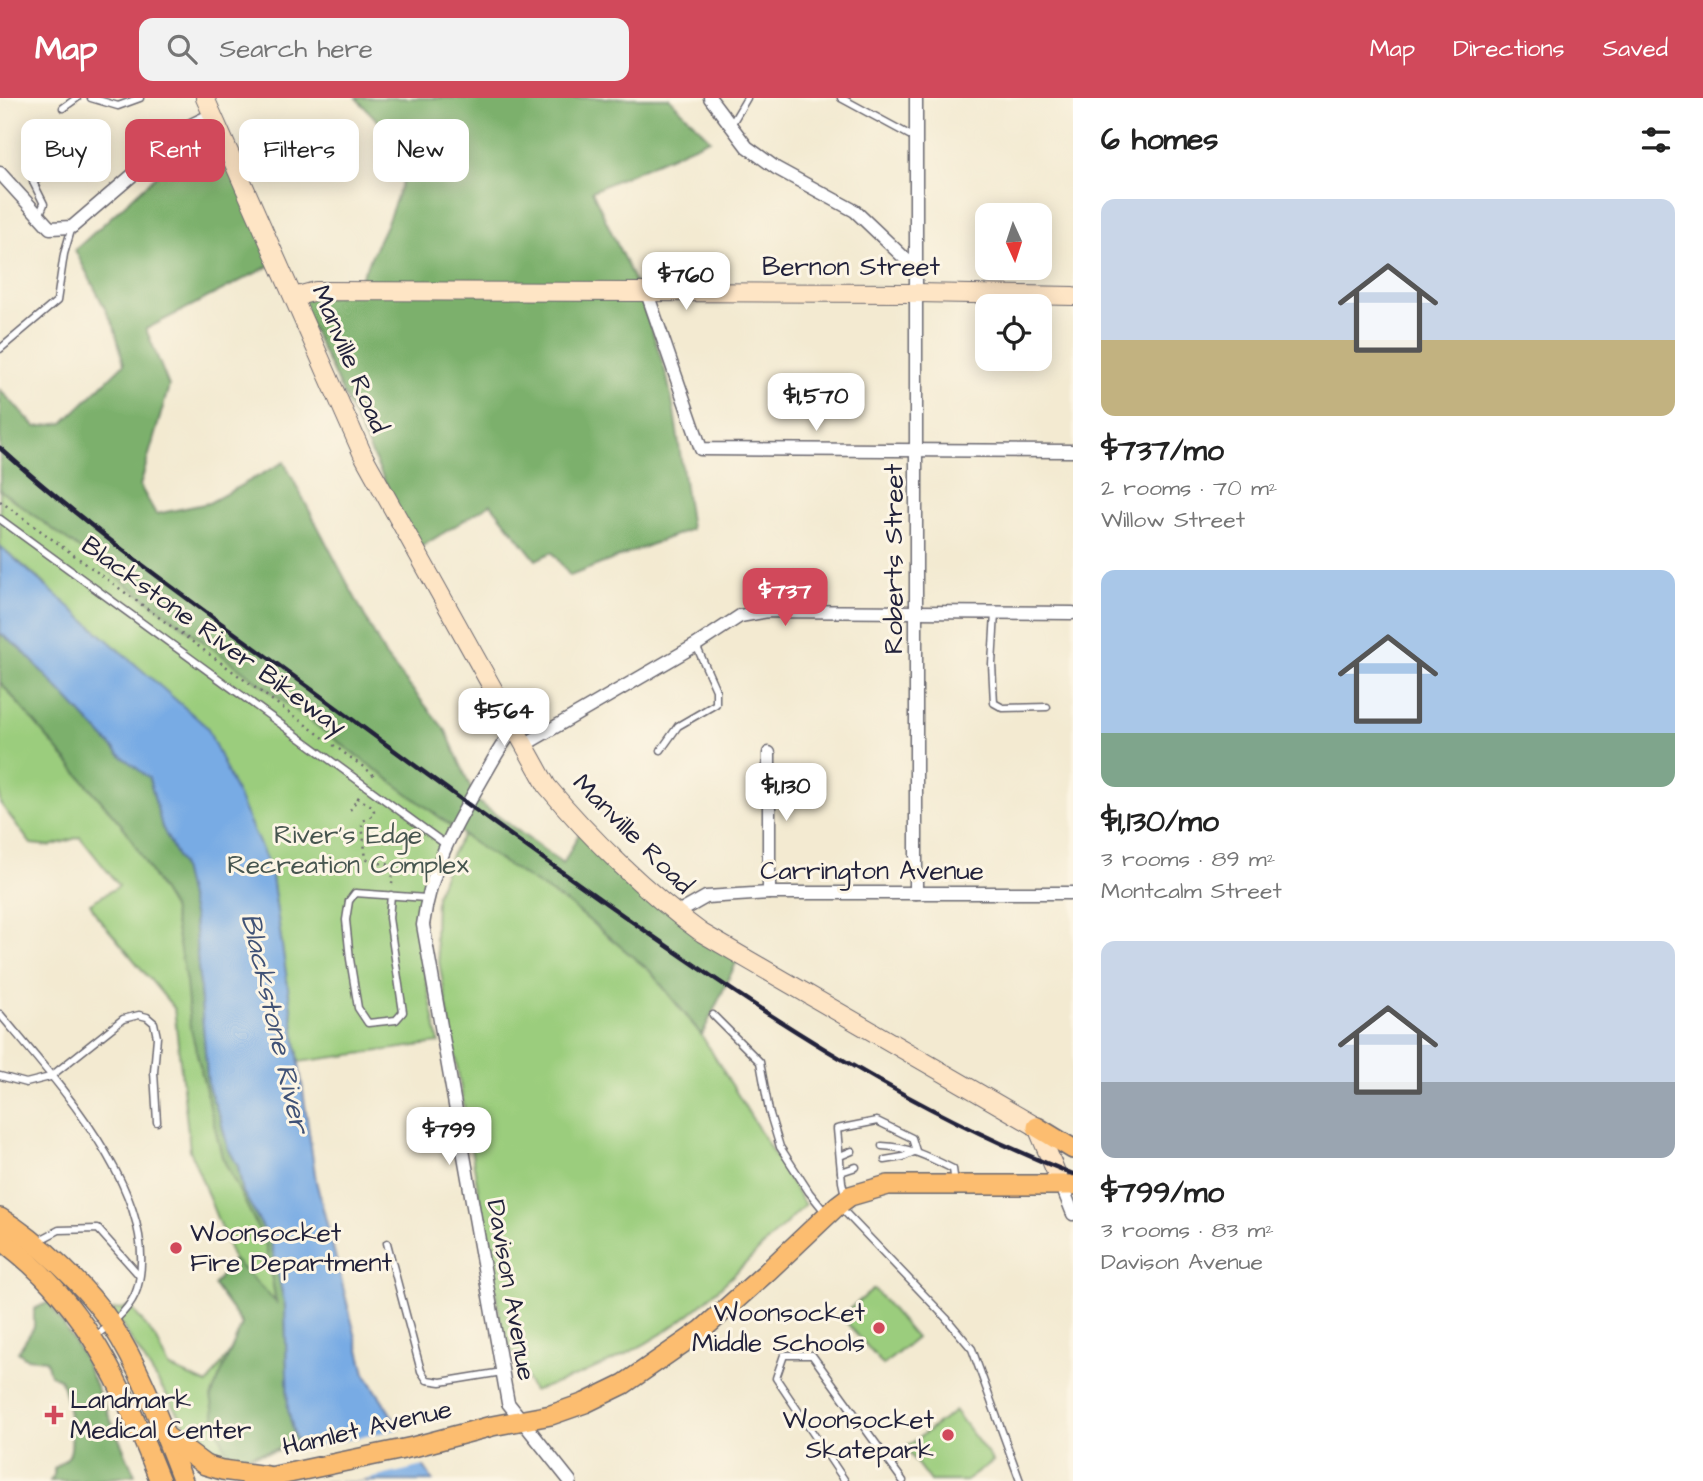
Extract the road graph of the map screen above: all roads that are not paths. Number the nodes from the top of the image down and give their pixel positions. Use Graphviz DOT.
graph roads {
  1 [pos="77,98"];
  2 [pos="91,98"];
  3 [pos="140,98"];
  4 [pos="710,98"];
  5 [pos="747,98"];
  6 [pos="841,98"];
  7 [pos="916,98"];
  8 [pos="209,106"];
  9 [pos="63,108"];
  10 [pos="730,126"];
  11 [pos="915,138"];
  12 [pos="0,173"];
  13 [pos="33,182"];
  14 [pos="39,216"];
  15 [pos="72,227"];
  16 [pos="917,270"];
  17 [pos="646,293"];
  18 [pos="917,293"];
  19 [pos="1073,296"];
  20 [pos="295,297"];
  21 [pos="0,349"];
  22 [pos="916,451"];
  23 [pos="1073,451"];
  24 [pos="0,519"];
  25 [pos="917,612"];
  26 [pos="995,613"];
  27 [pos="1073,613"];
  28 [pos="696,645"];
  29 [pos="1047,707"];
  30 [pos="515,727"];
  31 [pos="524,745"];
  32 [pos="661,750"];
  33 [pos="769,753"];
  34 [pos="445,844"];
  35 [pos="769,893"];
  36 [pos="915,893"];
  37 [pos="1073,893"];
  38 [pos="391,895"];
  39 [pos="426,898"];
  40 [pos="677,914"];
  41 [pos="0,1014"];
  42 [pos="713,1015"];
  43 [pos="0,1076"];
  44 [pos="50,1077"];
  45 [pos="157,1122"];
  46 [pos="1037,1126"];
  47 [pos="882,1146"];
  48 [pos="1073,1149"];
  49 [pos="916,1150"];
  50 [pos="852,1151"];
  51 [pos="840,1156"];
  52 [pos="886,1160"];
  53 [pos="856,1167"];
  54 [pos="841,1172"];
  55 [pos="955,1185"];
  56 [pos="1067,1185"];
  57 [pos="837,1206"];
  58 [pos="1073,1214"];
  59 [pos="0,1218"];
  60 [pos="0,1239"];
  61 [pos="34,1243"];
  62 [pos="387,1243"];
  63 [pos="139,1276"];
  64 [pos="112,1325"];
  65 [pos="93,1337"];
  66 [pos="502,1371"];
  67 [pos="524,1421"];
  68 [pos="166,1437"];
  69 [pos="271,1479"];
  70 [pos="160,1481"];
  71 [pos="183,1481"];
  72 [pos="251,1481"];
  73 [pos="570,1481"];
  74 [pos="845,1481"];
  75 [pos="903,1481"];
  76 [pos="1020,1481"];
  1 -- 9 [label="lane"];
  2 -- 3 [label="lane"];
  4 -- 10 [label="street"];
  5 -- 10 [label="lane"];
  6 -- 11 [label="lane"];
  7 -- 11 [label="street, Roberts Street"];
  8 -- 15 [label="street"];
  8 -- 20 [label="main road, Manville Road"];
  10 -- 16 [label="street"];
  11 -- 16 [label="street, Roberts Street"];
  12 -- 14 [label="street"];
  13 -- 14 [label="lane"];
  14 -- 15 [label="street"];
  15 -- 21 [label="lane"];
  16 -- 18 [label="street, Roberts Street"];
  17 -- 18 [label="main road, Bernon Street"];
  17 -- 20 [label="main road, Bernon Street"];
  17 -- 22 [label="street"];
  18 -- 19 [label="main road, Bernon Street"];
  18 -- 22 [label="street, Roberts Street"];
  20 -- 30 [label="main road, Manville Road"];
  22 -- 23 [label="street"];
  22 -- 25 [label="street, Roberts Street"];
  24 -- 34 [label="lane"];
  25 -- 26 [label="street"];
  25 -- 28 [label="street"];
  25 -- 36 [label="street, Roberts Street"];
  26 -- 27 [label="street"];
  26 -- 29 [label="lane"];
  28 -- 31 [label="street"];
  28 -- 32 [label="lane"];
  30 -- 31 [label="main road, Manville Road"];
  30 -- 34 [label="street, Davison Avenue"];
  31 -- 40 [label="main road, Manville Road"];
  33 -- 35 [label="street"];
  34 -- 39 [label="street, Davison Avenue"];
  35 -- 36 [label="street, Carrington Avenue"];
  35 -- 40 [label="street, Carrington Avenue"];
  36 -- 37 [label="street, Carrington Avenue"];
  38 -- 38 [label="lane"];
  38 -- 39 [label="lane"];
  39 -- 66 [label="street, Davison Avenue"];
  40 -- 46 [label="main road, Manville Road"];
  41 -- 44 [label="lane"];
  42 -- 57 [label="lane"];
  43 -- 44 [label="lane"];
  44 -- 45 [label="lane"];
  44 -- 63 [label="lane"];
  46 -- 48 [label="main road"];
  46 -- 56 [label="main road"];
  47 -- 49 [label="lane"];
  49 -- 51 [label="lane"];
  49 -- 52 [label="lane"];
  49 -- 55 [label="lane"];
  50 -- 51 [label="lane"];
  51 -- 54 [label="lane"];
  53 -- 54 [label="lane"];
  54 -- 57 [label="lane"];
  55 -- 56 [label="main road"];
  55 -- 57 [label="main road"];
  56 -- 58 [label="street"];
  57 -- 67 [label="main road"];
  57 -- 76 [label="lane"];
  59 -- 61 [label="main road"];
  60 -- 65 [label="main road"];
  61 -- 63 [label="lane"];
  61 -- 64 [label="main road"];
  62 -- 66 [label="lane"];
  63 -- 64 [label="lane"];
  64 -- 65 [label="lane"];
  64 -- 68 [label="main road"];
  65 -- 70 [label="main road"];
  66 -- 67 [label="street, Davison Avenue"];
  67 -- 69 [label="main road, Hamlet Avenue"];
  67 -- 73 [label="street, Davison Avenue"];
  68 -- 69 [label="main road"];
  68 -- 71 [label="main road"];
  69 -- 72 [label="main road, Hamlet Avenue"];
  74 -- 75 [label="lane"];
}
